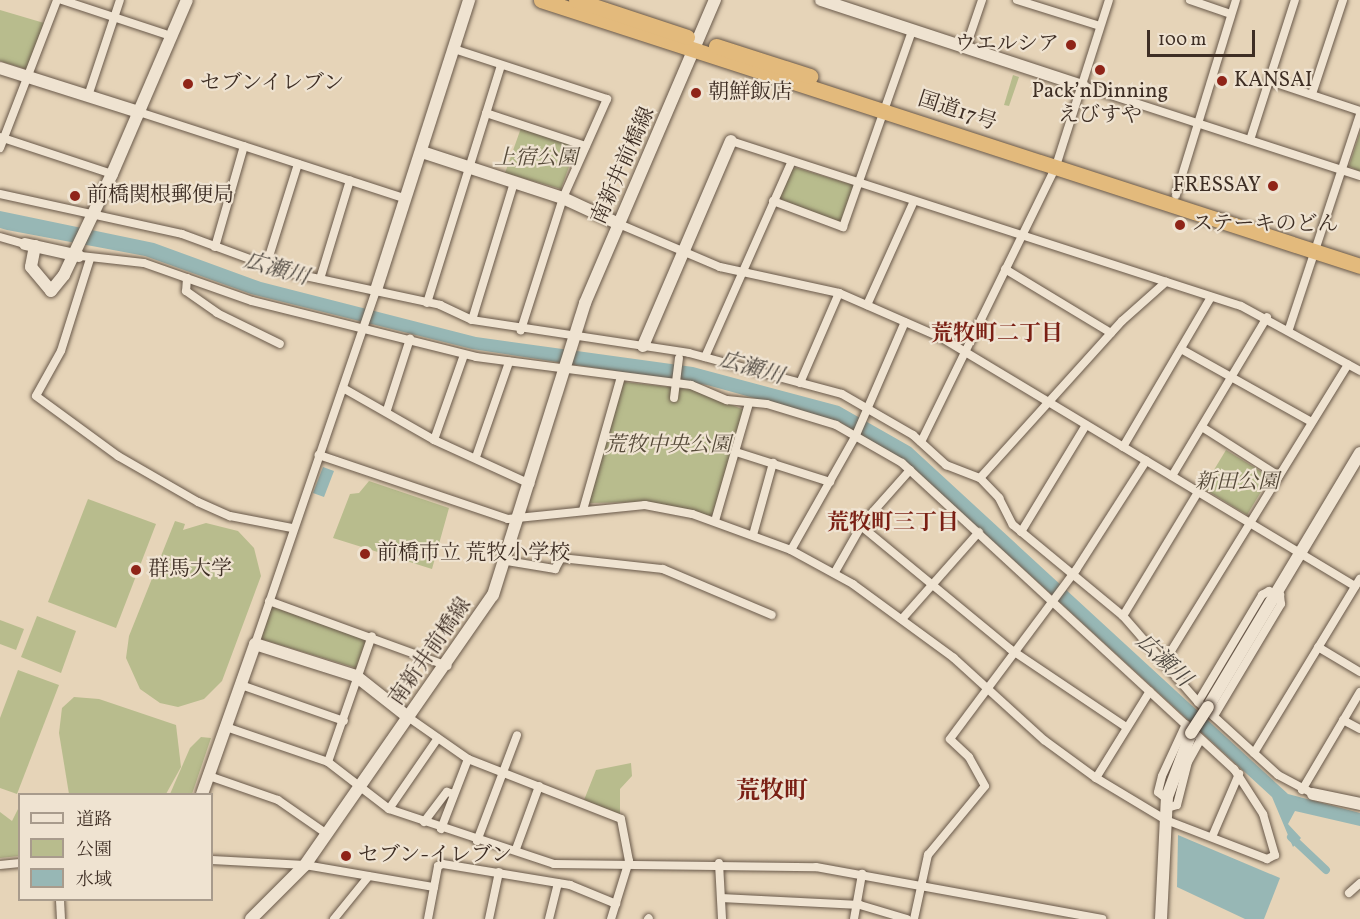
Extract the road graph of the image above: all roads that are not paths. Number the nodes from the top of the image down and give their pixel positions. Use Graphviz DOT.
graph roads {
  1 [pos="57,0"];
  2 [pos="62,0"];
  3 [pos="120,0"];
  4 [pos="180,0"];
  5 [pos="187,0"];
  6 [pos="469,0"];
  7 [pos="541,0"];
  8 [pos="576,0"];
  9 [pos="715,0"];
  10 [pos="821,0"];
  11 [pos="982,0"];
  12 [pos="1017,0"];
  13 [pos="1109,0"];
  14 [pos="1190,0"];
  15 [pos="1236,0"];
  16 [pos="1295,0"];
  17 [pos="1343,0"];
  18 [pos="855,6"];
  19 [pos="1231,14"];
  20 [pos="114,18"];
  21 [pos="1100,26"];
  22 [pos="912,31"];
  23 [pos="165,34"];
  24 [pos="697,45"];
  25 [pos="966,47"];
  26 [pos="454,49"];
  27 [pos="501,64"];
  28 [pos="0,68"];
  29 [pos="31,78"];
  30 [pos="1270,81"];
  31 [pos="1083,86"];
  32 [pos="1312,94"];
  33 [pos="88,96"];
  34 [pos="888,107"];
  35 [pos="135,111"];
  36 [pos="1360,112"];
  37 [pos="486,113"];
  38 [pos="1198,123"];
  39 [pos="2,137"];
  40 [pos="1250,140"];
  41 [pos="731,141"];
  42 [pos="244,146"];
  43 [pos="586,146"];
  44 [pos="0,148"];
  45 [pos="422,152"];
  46 [pos="792,161"];
  47 [pos="1057,162"];
  48 [pos="298,164"];
  49 [pos="470,168"];
  50 [pos="1341,170"];
  51 [pos="109,173"];
  52 [pos="1360,176"];
  53 [pos="350,180"];
  54 [pos="514,183"];
  55 [pos="862,183"];
  56 [pos="0,194"];
  57 [pos="1176,195"];
  58 [pos="563,198"];
  59 [pos="406,199"];
  60 [pos="773,201"];
  61 [pos="915,201"];
  62 [pos="90,216"];
  63 [pos="619,224"];
  64 [pos="1025,236"];
  65 [pos="0,237"];
  66 [pos="30,245"];
  67 [pos="1317,246"];
  68 [pos="215,247"];
  69 [pos="683,251"];
  70 [pos="80,254"];
  71 [pos="1360,255"];
  72 [pos="266,266"];
  73 [pos="1360,266"];
  74 [pos="1005,269"];
  75 [pos="742,273"];
  76 [pos="187,278"];
  77 [pos="320,279"];
  78 [pos="1166,282"];
  79 [pos="839,293"];
  80 [pos="374,296"];
  81 [pos="1211,297"];
  82 [pos="427,303"];
  83 [pos="867,305"];
  84 [pos="1267,317"];
  85 [pos="472,320"];
  86 [pos="905,321"];
  87 [pos="363,324"];
  88 [pos="1289,329"];
  89 [pos="521,330"];
  90 [pos="1111,333"];
  91 [pos="573,335"];
  92 [pos="410,339"];
  93 [pos="280,344"];
  94 [pos="643,346"];
  95 [pos="1181,349"];
  96 [pos="963,350"];
  97 [pos="464,355"];
  98 [pos="705,357"];
  99 [pos="679,361"];
  100 [pos="508,362"];
  101 [pos="1348,364"];
  102 [pos="564,368"];
  103 [pos="1360,371"];
  104 [pos="621,377"];
  105 [pos="1231,379"];
  106 [pos="676,382"];
  107 [pos="800,383"];
  108 [pos="343,387"];
  109 [pos="674,398"];
  110 [pos="1049,402"];
  111 [pos="749,403"];
  112 [pos="866,408"];
  113 [pos="387,410"];
  114 [pos="1310,421"];
  115 [pos="1086,424"];
  116 [pos="1202,427"];
  117 [pos="856,435"];
  118 [pos="434,440"];
  119 [pos="921,442"];
  120 [pos="1123,447"];
  121 [pos="736,452"];
  122 [pos="1360,453"];
  123 [pos="319,455"];
  124 [pos="476,457"];
  125 [pos="1146,461"];
  126 [pos="773,463"];
  127 [pos="910,470"];
  128 [pos="1172,476"];
  129 [pos="1279,476"];
  130 [pos="980,478"];
  131 [pos="830,482"];
  132 [pos="530,484"];
  133 [pos="1198,492"];
  134 [pos="583,510"];
  135 [pos="520,519"];
  136 [pos="715,521"];
  137 [pos="1249,523"];
  138 [pos="861,526"];
  139 [pos="292,528"];
  140 [pos="979,532"];
  141 [pos="1021,532"];
  142 [pos="753,535"];
  143 [pos="791,550"];
  144 [pos="1299,553"];
  145 [pos="507,561"];
  146 [pos="835,572"];
  147 [pos="1071,577"];
  148 [pos="1358,582"];
  149 [pos="930,587"];
  150 [pos="1276,592"];
  151 [pos="1053,598"];
  152 [pos="269,601"];
  153 [pos="772,615"];
  154 [pos="1123,616"];
  155 [pos="902,619"];
  156 [pos="372,636"];
  157 [pos="255,644"];
  158 [pos="1318,647"];
  159 [pos="1015,652"];
  160 [pos="1163,664"];
  161 [pos="448,666"];
  162 [pos="1360,672"];
  163 [pos="359,678"];
  164 [pos="241,685"];
  165 [pos="990,691"];
  166 [pos="1150,691"];
  167 [pos="1360,692"];
  168 [pos="1206,708"];
  169 [pos="408,717"];
  170 [pos="1343,720"];
  171 [pos="344,721"];
  172 [pos="225,727"];
  173 [pos="1126,727"];
  174 [pos="1360,729"];
  175 [pos="1193,732"];
  176 [pos="517,735"];
  177 [pos="438,738"];
  178 [pos="1254,753"];
  179 [pos="468,759"];
  180 [pos="328,762"];
  181 [pos="502,772"];
  182 [pos="1239,774"];
  183 [pos="209,776"];
  184 [pos="1096,778"];
  185 [pos="539,786"];
  186 [pos="358,787"];
  187 [pos="1307,792"];
  188 [pos="203,793"];
  189 [pos="454,794"];
  190 [pos="1167,802"];
  191 [pos="1360,804"];
  192 [pos="389,809"];
  193 [pos="424,822"];
  194 [pos="441,829"];
  195 [pos="327,834"];
  196 [pos="1212,837"];
  197 [pos="477,842"];
  198 [pos="516,849"];
  199 [pos="213,860"];
  200 [pos="628,861"];
  201 [pos="18,863"];
  202 [pos="719,863"];
  203 [pos="0,865"];
  204 [pos="305,865"];
  205 [pos="499,872"];
  206 [pos="862,874"];
  207 [pos="369,876"];
  208 [pos="558,883"];
  209 [pos="1360,883"];
  210 [pos="434,887"];
  211 [pos="921,887"];
  212 [pos="1349,893"];
  213 [pos="721,898"];
  214 [pos="60,901"];
  215 [pos="616,904"];
  216 [pos="856,905"];
  217 [pos="61,919"];
  218 [pos="251,919"];
  219 [pos="334,919"];
  220 [pos="428,919"];
  221 [pos="489,919"];
  222 [pos="549,919"];
  223 [pos="612,919"];
  224 [pos="722,919"];
  225 [pos="854,919"];
  226 [pos="908,919"];
  227 [pos="914,919"];
  228 [pos="1102,919"];
  229 [pos="1161,919"];
  1 -- 29 [label="street"];
  2 -- 20 [label="street"];
  3 -- 20 [label="street"];
  4 -- 23 [label="street"];
  5 -- 35 [label="street"];
  6 -- 26 [label="street"];
  7 -- 24 [label="highway, 国道17号"];
  8 -- 24 [label="highway, 国道17号"];
  9 -- 24 [label="street, 南新井前橋線"];
  10 -- 18 [label="street"];
  11 -- 25 [label="street"];
  12 -- 21 [label="street"];
  13 -- 21 [label="street"];
  14 -- 19 [label="street"];
  15 -- 19 [label="street"];
  16 -- 30 [label="street"];
  17 -- 32 [label="street"];
  18 -- 22 [label="street"];
  19 -- 38 [label="street"];
  20 -- 23 [label="street"];
  20 -- 33 [label="street"];
  21 -- 31 [label="street"];
  22 -- 25 [label="street"];
  22 -- 34 [label="street"];
  23 -- 35 [label="street"];
  24 -- 34 [label="highway, 国道17号"];
  24 -- 63 [label="street, 南新井前橋線"];
  25 -- 31 [label="street"];
  26 -- 27 [label="street"];
  26 -- 45 [label="street"];
  27 -- 37 [label="street"];
  27 -- 43 [label="street"];
  28 -- 29 [label="street"];
  29 -- 33 [label="street"];
  29 -- 39 [label="street"];
  30 -- 32 [label="street"];
  30 -- 40 [label="street"];
  31 -- 38 [label="street"];
  31 -- 47 [label="street"];
  32 -- 36 [label="street"];
  33 -- 35 [label="street"];
  34 -- 47 [label="highway, 国道17号"];
  34 -- 55 [label="street"];
  35 -- 42 [label="street"];
  35 -- 51 [label="street"];
  36 -- 50 [label="street"];
  37 -- 43 [label="street"];
  37 -- 49 [label="street"];
  38 -- 40 [label="street"];
  38 -- 57 [label="street"];
  39 -- 44 [label="street"];
  39 -- 51 [label="street"];
  40 -- 50 [label="street"];
  41 -- 46 [label="street"];
  41 -- 69 [label="street"];
  42 -- 48 [label="street"];
  42 -- 68 [label="street"];
  43 -- 58 [label="street"];
  45 -- 49 [label="street"];
  45 -- 59 [label="street"];
  46 -- 55 [label="street"];
  46 -- 60 [label="street"];
  47 -- 57 [label="highway, 国道17号"];
  47 -- 64 [label="street"];
  47 -- 67 [label="highway, 国道17号"];
  48 -- 53 [label="street"];
  48 -- 72 [label="street"];
  49 -- 54 [label="street"];
  49 -- 82 [label="street"];
  50 -- 52 [label="street"];
  50 -- 67 [label="street"];
  51 -- 62 [label="street"];
  53 -- 59 [label="street"];
  53 -- 77 [label="street"];
  54 -- 58 [label="street"];
  54 -- 85 [label="street"];
  55 -- 60 [label="street"];
  55 -- 61 [label="street"];
  56 -- 62 [label="street"];
  57 -- 67 [label="highway, 国道17号"];
  58 -- 63 [label="street"];
  58 -- 89 [label="street"];
  59 -- 80 [label="street"];
  60 -- 75 [label="street"];
  61 -- 64 [label="street"];
  61 -- 83 [label="street"];
  62 -- 68 [label="street"];
  62 -- 70 [label="street"];
  63 -- 69 [label="street"];
  63 -- 91 [label="street, 南新井前橋線"];
  64 -- 74 [label="street"];
  64 -- 78 [label="street"];
  65 -- 66 [label="street"];
  66 -- 70 [label="street"];
  66 -- 70 [label="street"];
  67 -- 71 [label="highway, 国道17号"];
  67 -- 73 [label="highway, 国道17号"];
  67 -- 88 [label="street"];
  68 -- 72 [label="street"];
  69 -- 75 [label="street"];
  69 -- 94 [label="street"];
  70 -- 76 [label="street"];
  70 -- 139 [label="street"];
  72 -- 77 [label="street"];
  74 -- 90 [label="street"];
  74 -- 96 [label="street"];
  75 -- 79 [label="street"];
  75 -- 98 [label="street"];
  76 -- 87 [label="street"];
  76 -- 93 [label="street"];
  77 -- 80 [label="street"];
  78 -- 81 [label="street"];
  78 -- 90 [label="street"];
  79 -- 83 [label="street"];
  79 -- 107 [label="street"];
  80 -- 82 [label="street"];
  80 -- 87 [label="street"];
  81 -- 84 [label="street"];
  81 -- 95 [label="street"];
  82 -- 85 [label="street"];
  83 -- 86 [label="street"];
  84 -- 88 [label="street"];
  84 -- 105 [label="street"];
  85 -- 89 [label="street"];
  86 -- 96 [label="street"];
  86 -- 112 [label="street"];
  87 -- 92 [label="street"];
  87 -- 108 [label="street"];
  88 -- 101 [label="street"];
  89 -- 91 [label="street"];
  90 -- 110 [label="street"];
  91 -- 94 [label="street"];
  91 -- 102 [label="street, 南新井前橋線"];
  92 -- 97 [label="street"];
  92 -- 113 [label="street"];
  94 -- 98 [label="street"];
  95 -- 105 [label="street"];
  95 -- 120 [label="street"];
  96 -- 110 [label="street"];
  96 -- 119 [label="street"];
  97 -- 100 [label="street"];
  97 -- 118 [label="street"];
  98 -- 107 [label="street"];
  99 -- 106 [label="street"];
  100 -- 102 [label="street"];
  100 -- 124 [label="street"];
  101 -- 103 [label="street"];
  101 -- 114 [label="street"];
  102 -- 104 [label="street"];
  102 -- 132 [label="street, 南新井前橋線"];
  104 -- 106 [label="street"];
  104 -- 134 [label="street"];
  105 -- 114 [label="street"];
  105 -- 116 [label="street"];
  106 -- 109 [label="street"];
  106 -- 111 [label="street"];
  107 -- 112 [label="street"];
  108 -- 113 [label="street"];
  108 -- 123 [label="street"];
  110 -- 115 [label="street"];
  110 -- 130 [label="street"];
  111 -- 117 [label="street"];
  111 -- 121 [label="street"];
  112 -- 117 [label="street"];
  112 -- 119 [label="street"];
  113 -- 118 [label="street"];
  114 -- 129 [label="street"];
  115 -- 120 [label="street"];
  115 -- 141 [label="street"];
  116 -- 128 [label="street"];
  116 -- 129 [label="street"];
  117 -- 127 [label="street"];
  117 -- 131 [label="street"];
  118 -- 124 [label="street"];
  119 -- 130 [label="street"];
  120 -- 125 [label="street"];
  121 -- 126 [label="street"];
  121 -- 136 [label="street"];
  122 -- 144 [label="street"];
  123 -- 135 [label="street"];
  123 -- 139 [label="street"];
  124 -- 132 [label="street"];
  125 -- 128 [label="street"];
  125 -- 147 [label="street"];
  126 -- 131 [label="street"];
  126 -- 142 [label="street"];
  127 -- 138 [label="street"];
  127 -- 140 [label="street"];
  128 -- 133 [label="street"];
  129 -- 137 [label="street"];
  130 -- 141 [label="street"];
  131 -- 143 [label="street"];
  132 -- 135 [label="street, 南新井前橋線"];
  133 -- 137 [label="street"];
  133 -- 154 [label="street"];
  134 -- 135 [label="street"];
  134 -- 136 [label="street"];
  135 -- 145 [label="street, 南新井前橋線"];
  136 -- 142 [label="street"];
  137 -- 144 [label="street"];
  137 -- 160 [label="street"];
  138 -- 146 [label="street"];
  138 -- 149 [label="street"];
  139 -- 152 [label="street"];
  140 -- 149 [label="street"];
  140 -- 151 [label="street"];
  141 -- 147 [label="street"];
  142 -- 143 [label="street"];
  143 -- 146 [label="street"];
  144 -- 148 [label="street"];
  144 -- 150 [label="street"];
  145 -- 153 [label="street"];
  145 -- 161 [label="street, 南新井前橋線"];
  146 -- 155 [label="street"];
  147 -- 151 [label="street"];
  147 -- 154 [label="street"];
  148 -- 158 [label="street"];
  149 -- 155 [label="street"];
  149 -- 159 [label="street"];
  150 -- 168 [label="street"];
  150 -- 168 [label="street"];
  150 -- 168 [label="street"];
  151 -- 159 [label="street"];
  151 -- 166 [label="street"];
  152 -- 156 [label="street"];
  152 -- 157 [label="street"];
  154 -- 160 [label="street"];
  155 -- 165 [label="street"];
  156 -- 161 [label="street"];
  156 -- 163 [label="street"];
  157 -- 163 [label="street"];
  157 -- 164 [label="street"];
  158 -- 162 [label="street"];
  158 -- 178 [label="street"];
  159 -- 165 [label="street"];
  159 -- 173 [label="street"];
  160 -- 168 [label="street"];
  161 -- 169 [label="street, 南新井前橋線"];
  163 -- 169 [label="street"];
  163 -- 171 [label="street"];
  164 -- 171 [label="street"];
  164 -- 172 [label="street"];
  165 -- 184 [label="street"];
  165 -- 211 [label="street"];
  166 -- 173 [label="street"];
  166 -- 175 [label="street"];
  167 -- 170 [label="street"];
  168 -- 175 [label="street, bridge"];
  168 -- 178 [label="street"];
  169 -- 177 [label="street"];
  169 -- 186 [label="street, 南新井前橋線"];
  170 -- 174 [label="street"];
  170 -- 187 [label="street"];
  171 -- 180 [label="street"];
  172 -- 180 [label="street"];
  172 -- 183 [label="street"];
  173 -- 184 [label="street"];
  175 -- 182 [label="street"];
  175 -- 190 [label="street"];
  176 -- 181 [label="street"];
  177 -- 179 [label="street"];
  177 -- 192 [label="street"];
  178 -- 187 [label="street"];
  179 -- 181 [label="street"];
  179 -- 189 [label="street"];
  180 -- 186 [label="street"];
  181 -- 185 [label="street"];
  181 -- 197 [label="street"];
  182 -- 196 [label="street"];
  182 -- 196 [label="street"];
  183 -- 188 [label="street"];
  183 -- 195 [label="street"];
  184 -- 190 [label="street"];
  185 -- 198 [label="street"];
  185 -- 200 [label="street"];
  186 -- 192 [label="street"];
  186 -- 195 [label="street, 南新井前橋線"];
  187 -- 191 [label="street"];
  189 -- 193 [label="street"];
  189 -- 194 [label="street"];
  190 -- 196 [label="street"];
  190 -- 229 [label="street"];
  192 -- 193 [label="street"];
  193 -- 194 [label="street"];
  194 -- 197 [label="street"];
  195 -- 204 [label="street, 南新井前橋線"];
  197 -- 198 [label="street"];
  198 -- 200 [label="street"];
  199 -- 204 [label="street"];
  200 -- 202 [label="street"];
  200 -- 215 [label="street"];
  201 -- 203 [label="street"];
  202 -- 206 [label="street"];
  202 -- 213 [label="street"];
  204 -- 207 [label="street"];
  204 -- 218 [label="street, 南新井前橋線"];
  205 -- 208 [label="street"];
  205 -- 210 [label="street"];
  205 -- 221 [label="street"];
  206 -- 211 [label="street"];
  206 -- 216 [label="street"];
  207 -- 210 [label="street"];
  207 -- 219 [label="street"];
  208 -- 215 [label="street"];
  208 -- 222 [label="street"];
  209 -- 212 [label="street"];
  210 -- 220 [label="street"];
  211 -- 227 [label="street"];
  211 -- 228 [label="street"];
  213 -- 216 [label="street"];
  213 -- 224 [label="street"];
  214 -- 217 [label="street"];
  215 -- 223 [label="street"];
  216 -- 225 [label="street"];
  216 -- 226 [label="street"];
}
